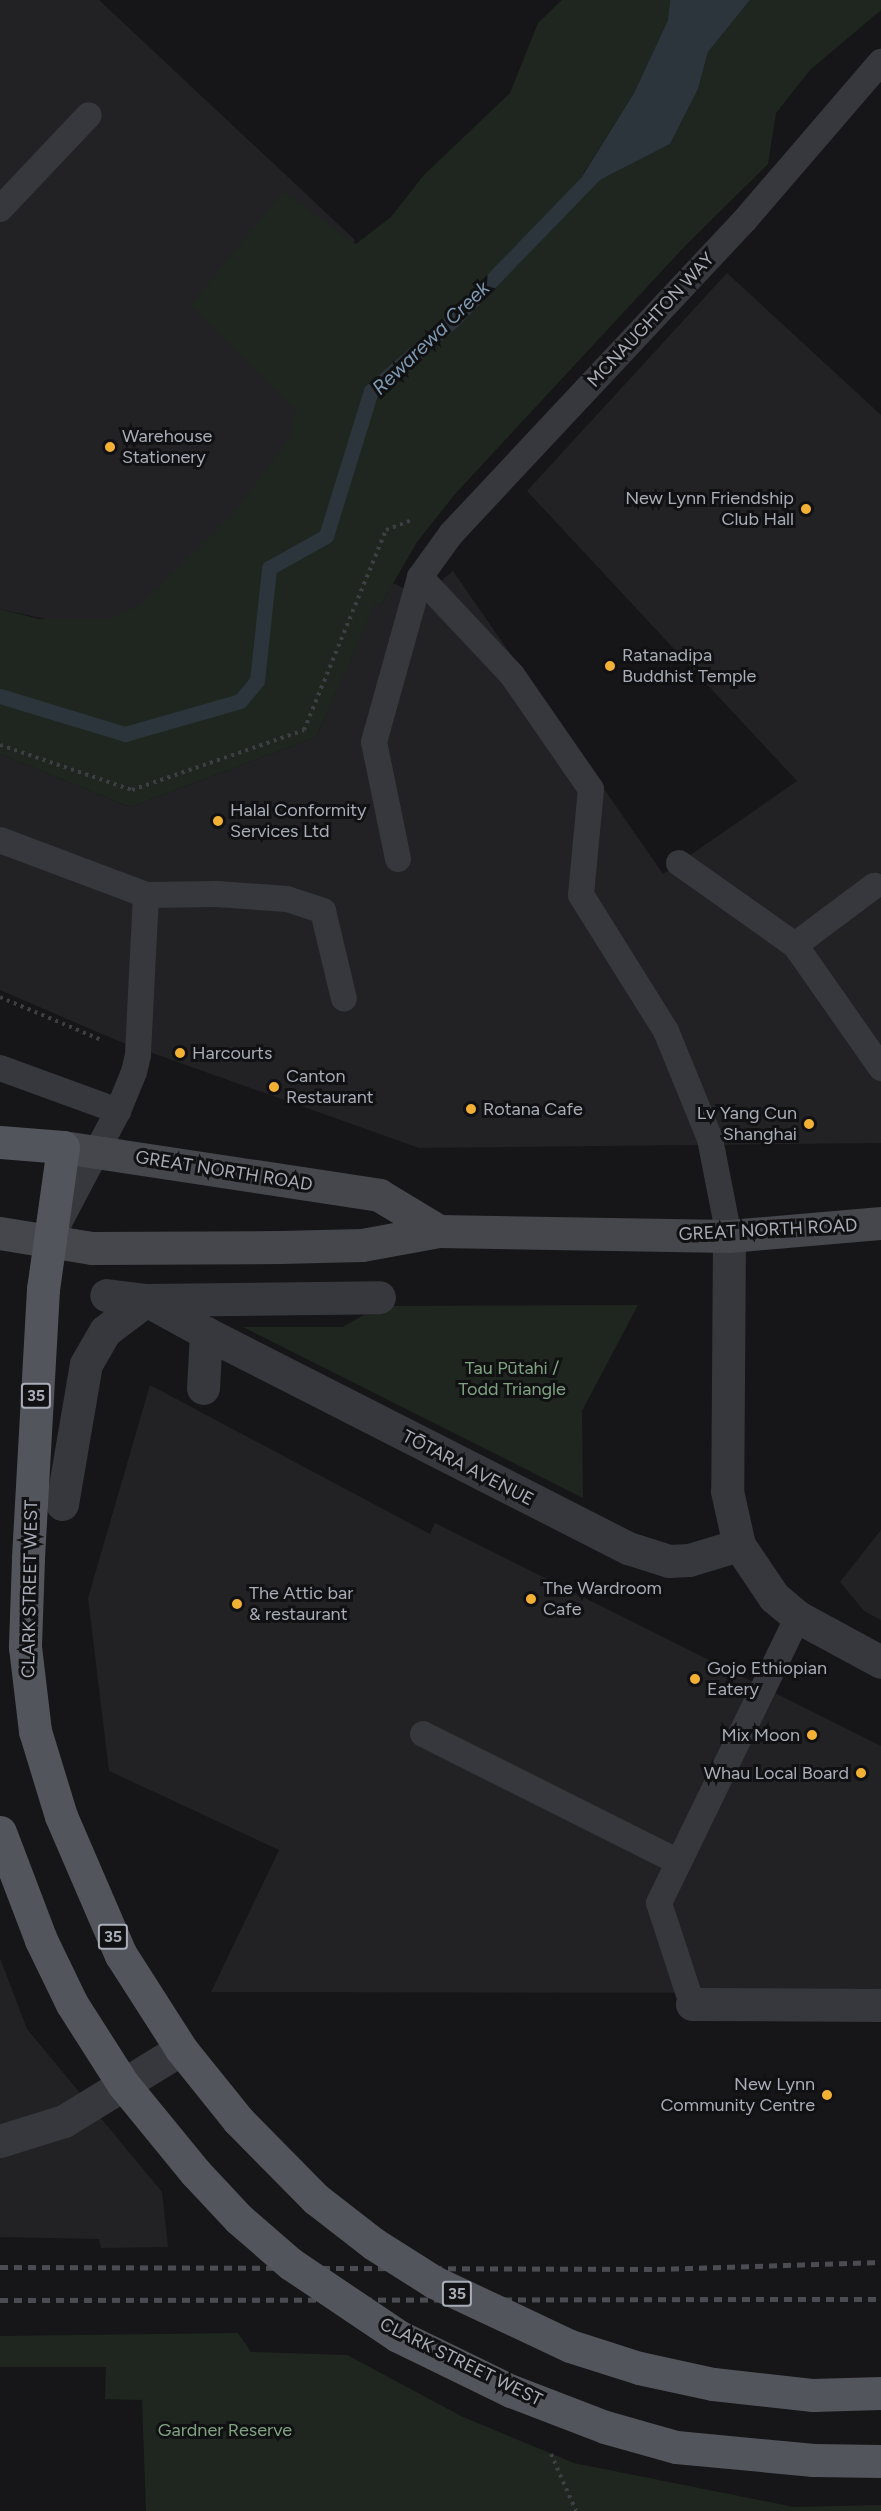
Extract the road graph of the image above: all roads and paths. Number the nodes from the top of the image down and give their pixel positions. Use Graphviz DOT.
graph roads {
  1 [pos="881,62"];
  2 [pos="89,115"];
  3 [pos="0,209"];
  4 [pos="418,517"];
  5 [pos="420,577"];
  6 [pos="0,745"];
  7 [pos="0,840"];
  8 [pos="398,859"];
  9 [pos="679,863"];
  10 [pos="874,886"];
  11 [pos="146,896"];
  12 [pos="795,945"];
  13 [pos="0,997"];
  14 [pos="344,999"];
  15 [pos="106,1042"];
  16 [pos="0,1068"];
  17 [pos="881,1068"];
  18 [pos="118,1111"];
  19 [pos="0,1142"];
  20 [pos="63,1147"];
  21 [pos="96,1151"];
  22 [pos="881,1223"];
  23 [pos="439,1231"];
  24 [pos="0,1233"];
  25 [pos="729,1236"];
  26 [pos="49,1241"];
  27 [pos="149,1289"];
  28 [pos="106,1295"];
  29 [pos="380,1296"];
  30 [pos="206,1334"];
  31 [pos="203,1388"];
  32 [pos="62,1504"];
  33 [pos="739,1545"];
  34 [pos="798,1617"];
  35 [pos="881,1662"];
  36 [pos="423,1734"];
  37 [pos="0,1832"];
  38 [pos="679,1862"];
  39 [pos="692,2004"];
  40 [pos="881,2004"];
  41 [pos="181,2049"];
  42 [pos="123,2084"];
  43 [pos="0,2141"];
  44 [pos="881,2393"];
  45 [pos="551,2452"];
  46 [pos="881,2461"];
  47 [pos="576,2511"];
  1 -- 5 [label="lane, MCNAUGHTON WAY"];
  2 -- 3 [label="lane"];
  4 -- 6 [label="path"];
  5 -- 8 [label="lane"];
  5 -- 25 [label="lane"];
  7 -- 11 [label="lane"];
  9 -- 12 [label="lane"];
  10 -- 12 [label="lane"];
  11 -- 14 [label="lane"];
  11 -- 18 [label="lane"];
  12 -- 17 [label="lane"];
  13 -- 15 [label="path"];
  16 -- 18 [label="lane"];
  18 -- 21 [label="lane"];
  19 -- 20 [label="main road, GREAT NORTH ROAD"];
  20 -- 21 [label="main road, GREAT NORTH ROAD"];
  20 -- 26 [label="main road, CLARK STREET WEST / 35"];
  21 -- 23 [label="main road, GREAT NORTH ROAD"];
  21 -- 26 [label="lane"];
  22 -- 25 [label="main road, GREAT NORTH ROAD"];
  23 -- 25 [label="main road, GREAT NORTH ROAD"];
  23 -- 26 [label="main road, GREAT NORTH ROAD"];
  24 -- 26 [label="main road, GREAT NORTH ROAD"];
  25 -- 33 [label="street"];
  26 -- 41 [label="main road, CLARK STREET WEST / 35"];
  27 -- 28 [label="street"];
  27 -- 29 [label="street"];
  27 -- 30 [label="street, TŌTARA AVENUE"];
  27 -- 32 [label="street"];
  30 -- 31 [label="street"];
  30 -- 33 [label="street, TŌTARA AVENUE"];
  33 -- 34 [label="street"];
  34 -- 35 [label="street"];
  34 -- 38 [label="lane"];
  36 -- 38 [label="lane"];
  37 -- 42 [label="main road, CLARK STREET WEST"];
  38 -- 39 [label="lane"];
  39 -- 40 [label="street"];
  41 -- 42 [label="street"];
  41 -- 44 [label="main road, CLARK STREET WEST / 35, bridge"];
  42 -- 43 [label="street"];
  42 -- 46 [label="main road, CLARK STREET WEST, bridge"];
  45 -- 47 [label="path"];
}
